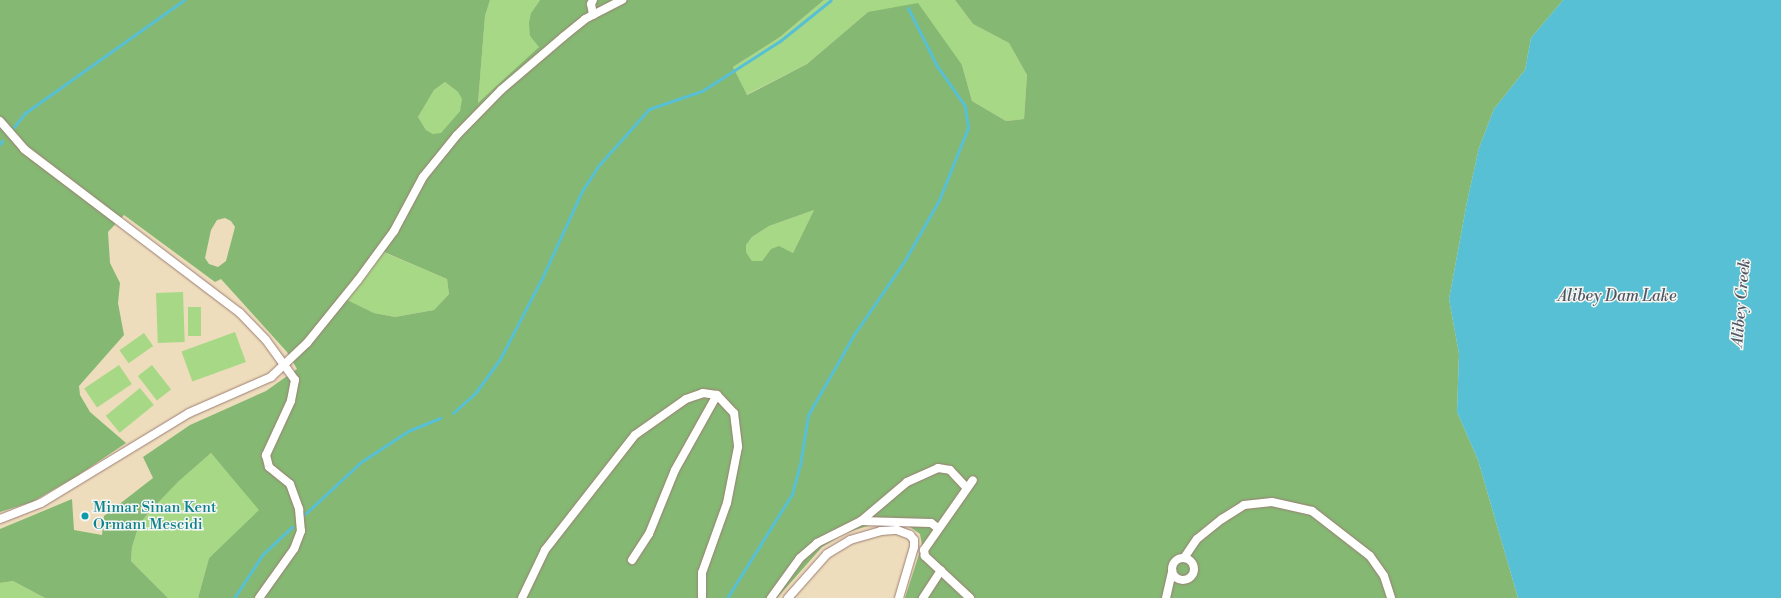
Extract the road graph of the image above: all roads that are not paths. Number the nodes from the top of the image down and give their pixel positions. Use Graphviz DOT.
graph roads {
  1 [pos="593,0"];
  2 [pos="622,0"];
  3 [pos="593,15"];
  4 [pos="0,122"];
  5 [pos="286,364"];
  6 [pos="717,394"];
  7 [pos="973,480"];
  8 [pos="967,488"];
  9 [pos="0,520"];
  10 [pos="861,521"];
  11 [pos="938,528"];
  12 [pos="1184,558"];
  13 [pos="632,560"];
  14 [pos="941,570"];
  15 [pos="1172,571"];
  16 [pos="259,598"];
  17 [pos="522,598"];
  18 [pos="702,598"];
  19 [pos="771,598"];
  20 [pos="788,598"];
  21 [pos="899,598"];
  22 [pos="923,598"];
  23 [pos="970,598"];
  24 [pos="1166,598"];
  25 [pos="1391,598"];
  1 -- 3 [label="street"];
  2 -- 3 [label="street"];
  3 -- 5 [label="street"];
  4 -- 5 [label="street"];
  5 -- 9 [label="street"];
  5 -- 16 [label="street"];
  6 -- 13 [label="street"];
  6 -- 17 [label="street"];
  6 -- 18 [label="street"];
  7 -- 8 [label="street"];
  8 -- 10 [label="street"];
  8 -- 11 [label="street"];
  10 -- 11 [label="street"];
  10 -- 19 [label="street"];
  11 -- 14 [label="street"];
  12 -- 15 [label="street"];
  12 -- 15 [label="street"];
  12 -- 25 [label="street"];
  14 -- 22 [label="street"];
  14 -- 23 [label="street"];
  15 -- 24 [label="street"];
  20 -- 21 [label="street"];
}
